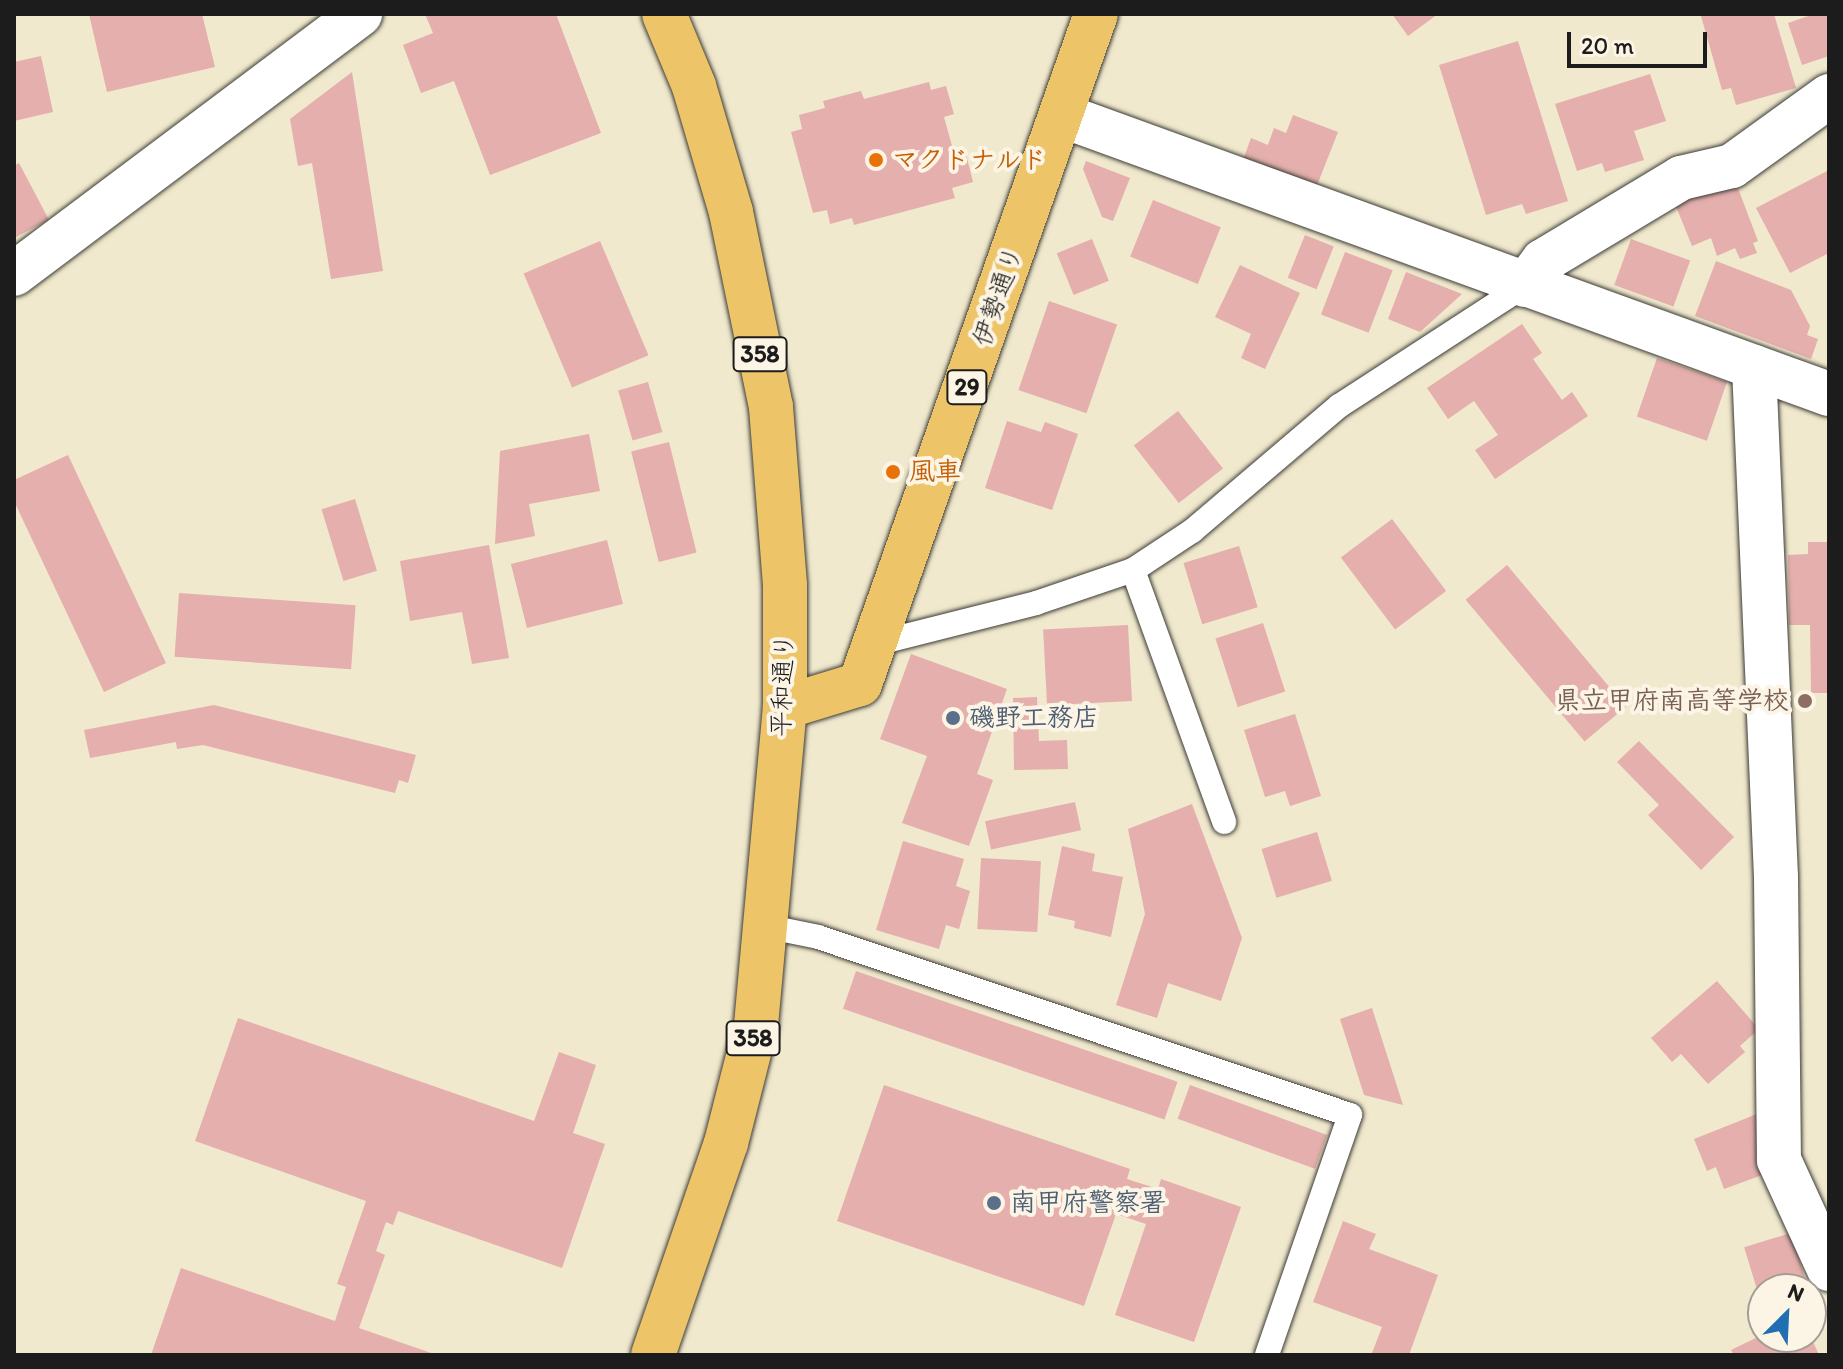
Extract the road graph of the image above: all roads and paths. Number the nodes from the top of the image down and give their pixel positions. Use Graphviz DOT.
graph roads {
  1 [pos="360,14"];
  2 [pos="664,14"];
  3 [pos="1096,14"];
  4 [pos="1829,96"];
  5 [pos="1061,115"];
  6 [pos="14,274"];
  7 [pos="1525,285"];
  8 [pos="1754,367"];
  9 [pos="1829,394"];
  10 [pos="1133,570"];
  11 [pos="878,643"];
  12 [pos="785,707"];
  13 [pos="1224,822"];
  14 [pos="769,927"];
  15 [pos="1829,1269"];
  16 [pos="653,1355"];
  17 [pos="1267,1355"];
  1 -- 6 [label="street"];
  2 -- 12 [label="main road, 平和通り / 358"];
  3 -- 5 [label="main road, 伊勢通り / 29"];
  4 -- 7 [label="street"];
  5 -- 7 [label="street"];
  5 -- 11 [label="main road, 伊勢通り / 29"];
  7 -- 8 [label="street"];
  7 -- 10 [label="lane"];
  8 -- 9 [label="street"];
  8 -- 15 [label="street"];
  10 -- 11 [label="lane"];
  10 -- 13 [label="lane"];
  11 -- 12 [label="main road, 伊勢通り / 29"];
  12 -- 14 [label="main road, 平和通り / 358"];
  14 -- 16 [label="main road, 平和通り / 358"];
  14 -- 17 [label="lane"];
}
